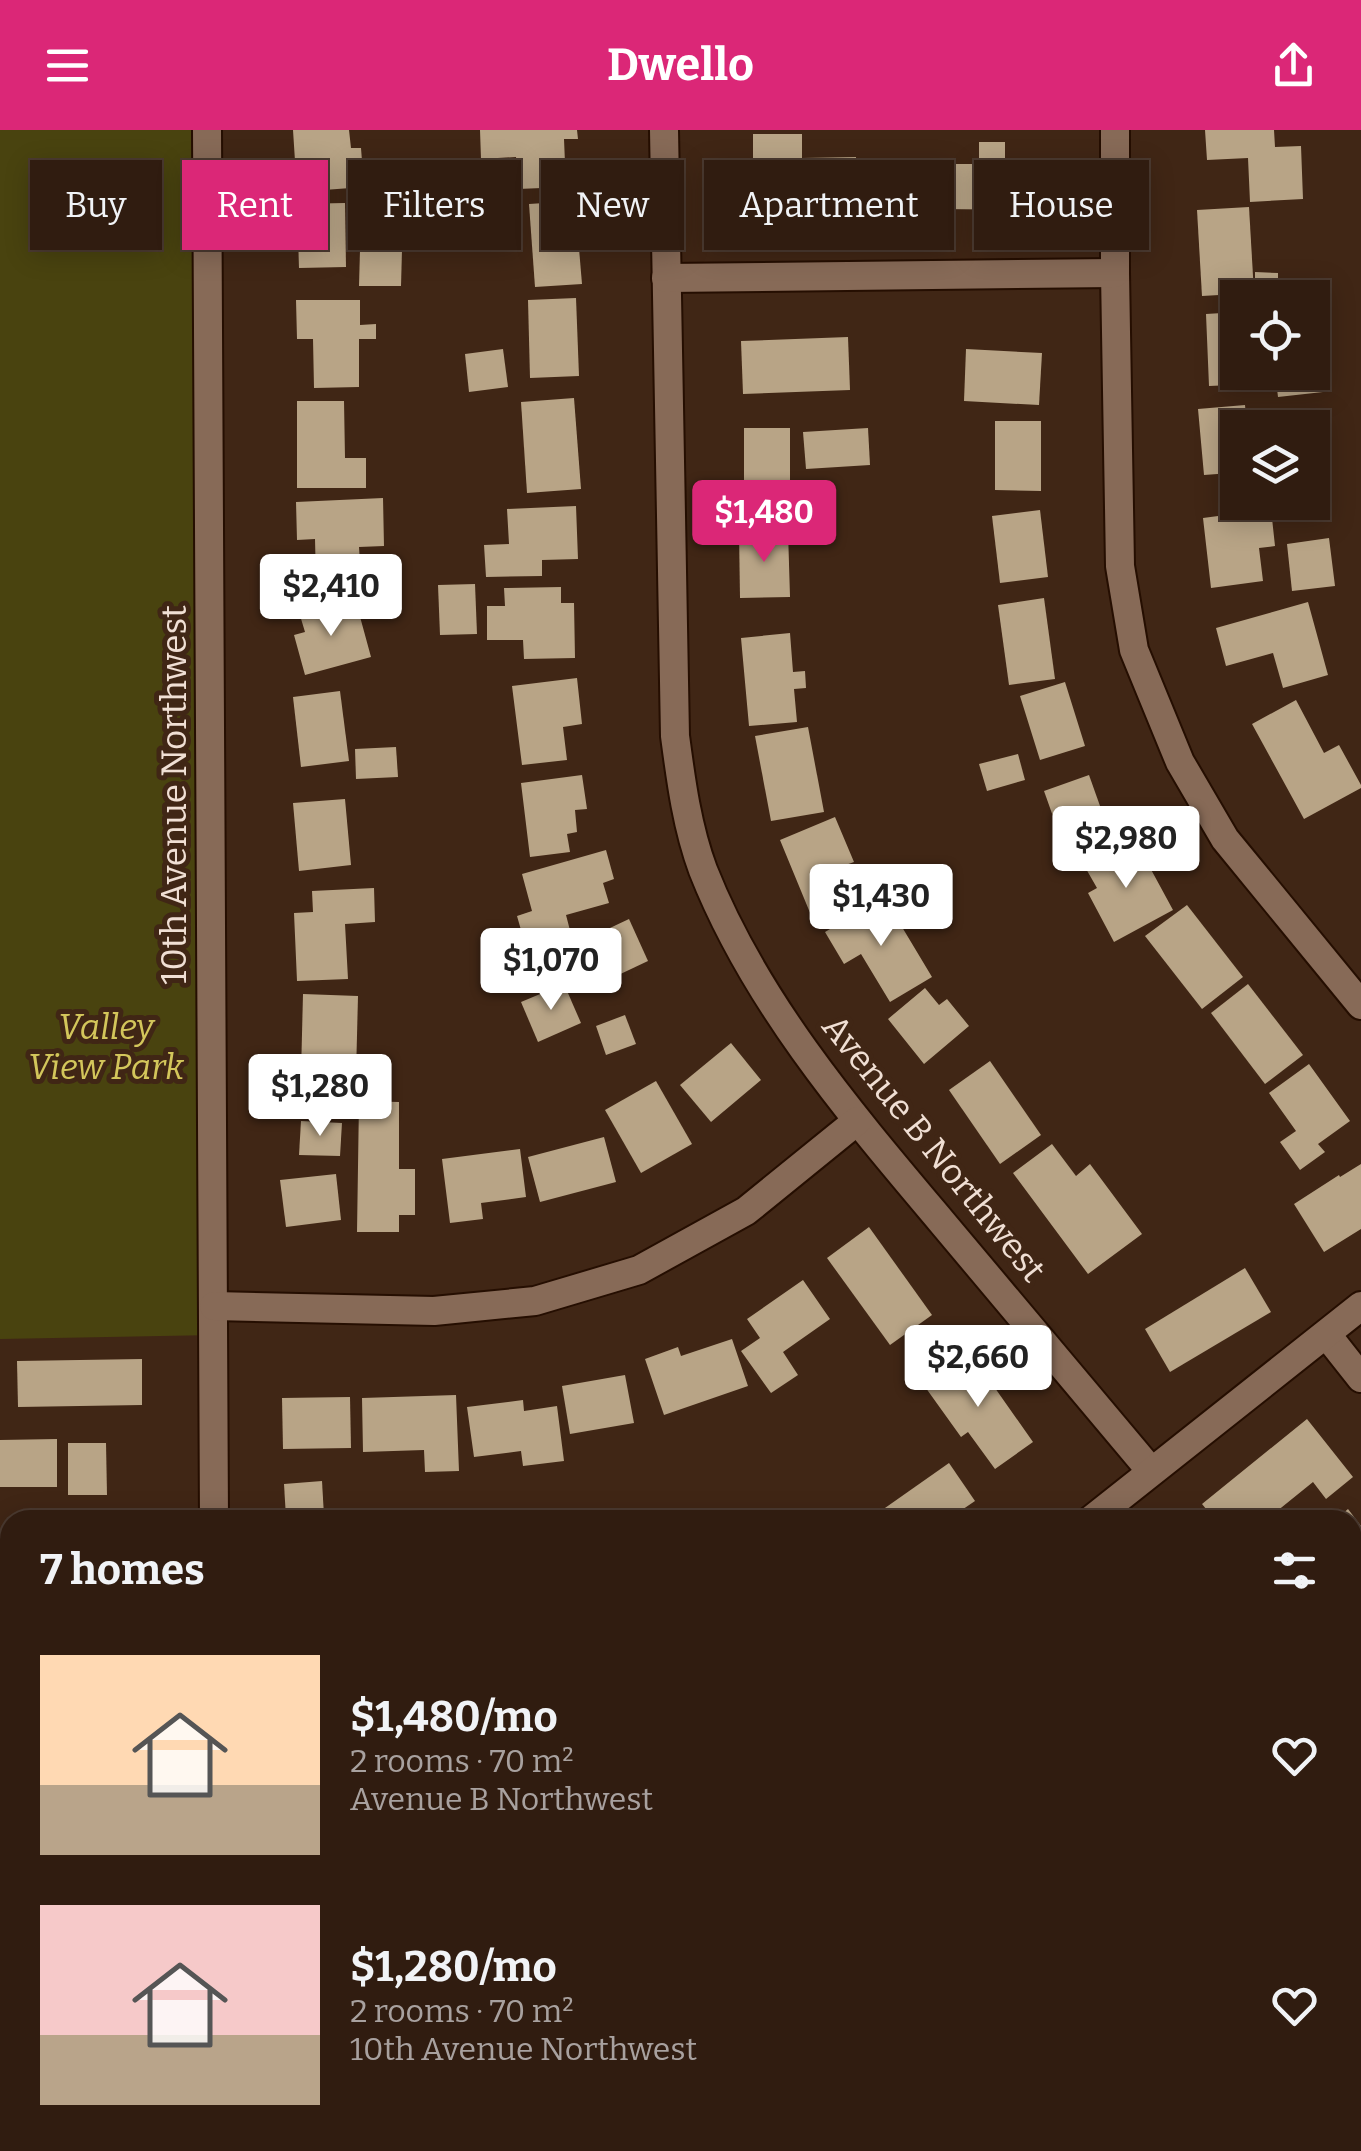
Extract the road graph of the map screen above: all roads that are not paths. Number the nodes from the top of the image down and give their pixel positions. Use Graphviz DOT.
graph roads {
  1 [pos="207,130"];
  2 [pos="664,130"];
  3 [pos="1115,130"];
  4 [pos="1114,273"];
  5 [pos="666,278"];
  6 [pos="1361,1005"];
  7 [pos="857,1121"];
  8 [pos="214,1306"];
  9 [pos="1361,1306"];
  10 [pos="1327,1335"];
  11 [pos="1361,1378"];
  12 [pos="1152,1471"];
  13 [pos="214,1510"];
  14 [pos="1103,1510"];
  1 -- 8 [label="street, 10th Avenue Northwest"];
  2 -- 5 [label="street, Avenue B Northwest"];
  3 -- 4 [label="street"];
  4 -- 5 [label="street"];
  4 -- 6 [label="street"];
  5 -- 7 [label="street, Avenue B Northwest"];
  7 -- 8 [label="street"];
  7 -- 12 [label="street, Avenue B Northwest"];
  8 -- 13 [label="street, 10th Avenue Northwest"];
  9 -- 10 [label="street"];
  10 -- 11 [label="street"];
  10 -- 12 [label="street"];
  12 -- 14 [label="street"];
}
